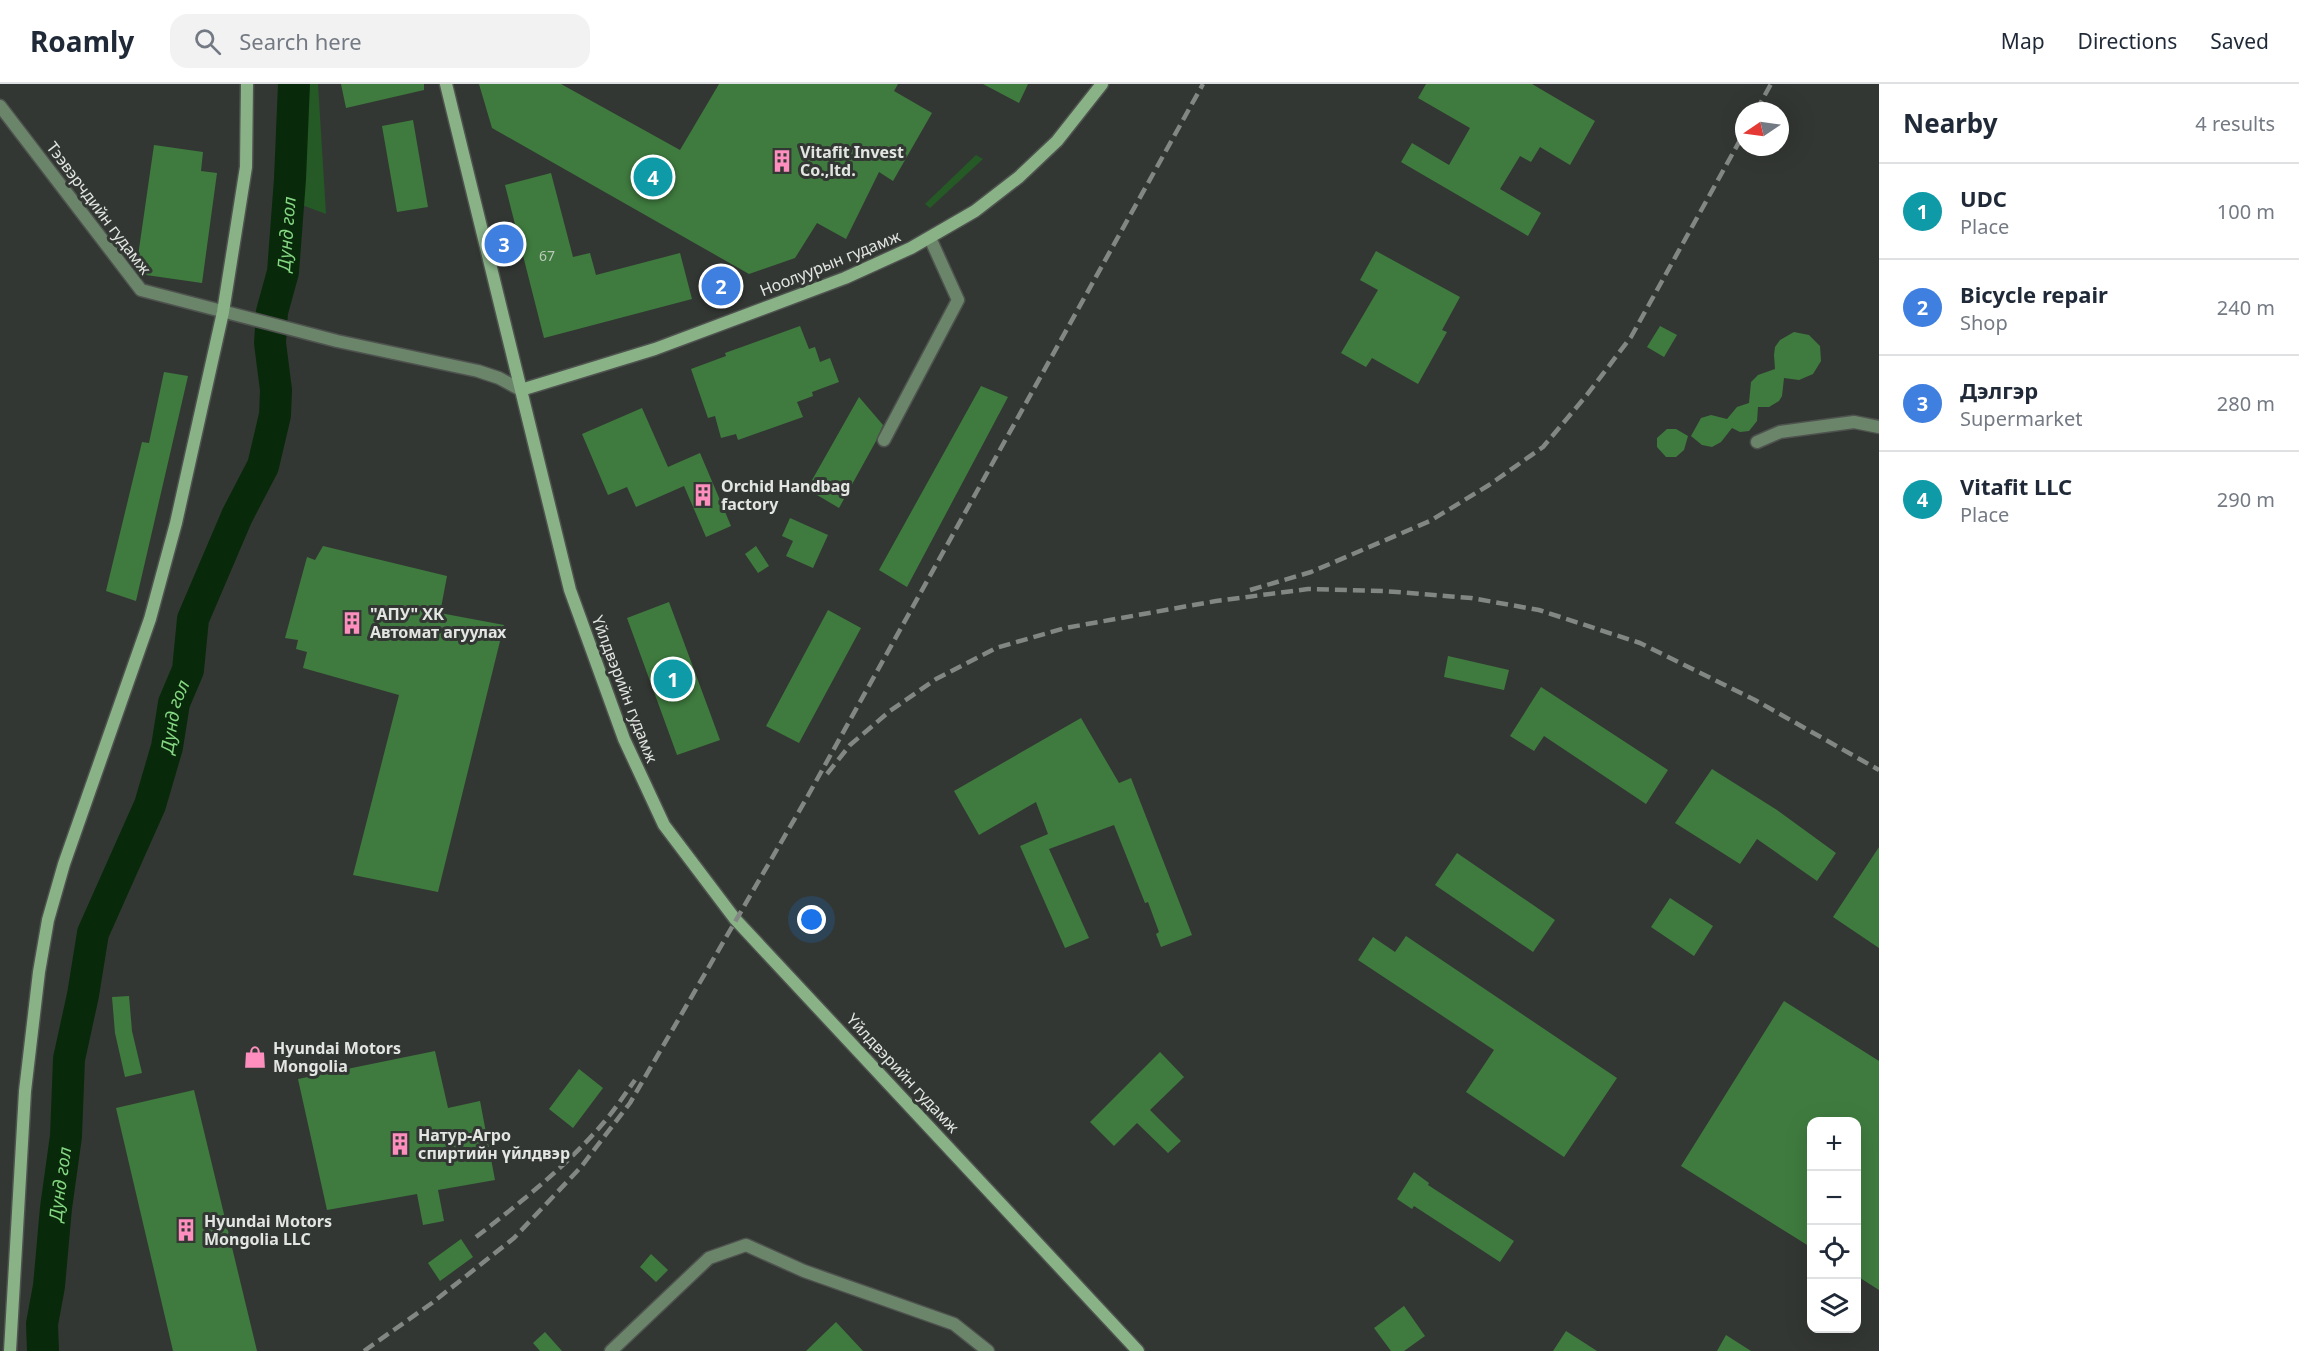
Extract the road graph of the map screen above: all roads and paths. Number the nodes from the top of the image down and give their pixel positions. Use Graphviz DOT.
graph roads {
  1 [pos="247,84"];
  2 [pos="446,84"];
  3 [pos="1102,84"];
  4 [pos="0,106"];
  5 [pos="930,238"];
  6 [pos="223,312"];
  7 [pos="520,390"];
  8 [pos="1879,427"];
  9 [pos="884,440"];
  10 [pos="1757,442"];
  11 [pos="10,1351"];
  12 [pos="611,1351"];
  13 [pos="988,1351"];
  14 [pos="1138,1351"];
  1 -- 6 [label="street"];
  2 -- 7 [label="street, Yйлдвэрийн гудамж"];
  3 -- 5 [label="street, Ноолуурын гудамж"];
  4 -- 6 [label="street, Тээвэрчдийн гудамж"];
  5 -- 7 [label="street, Ноолуурын гудамж"];
  5 -- 9 [label="street"];
  6 -- 7 [label="street, Тээвэрчдийн гудамж"];
  6 -- 11 [label="street"];
  7 -- 14 [label="street, Yйлдвэрийн гудамж"];
  8 -- 10 [label="street"];
  12 -- 13 [label="street"];
}
